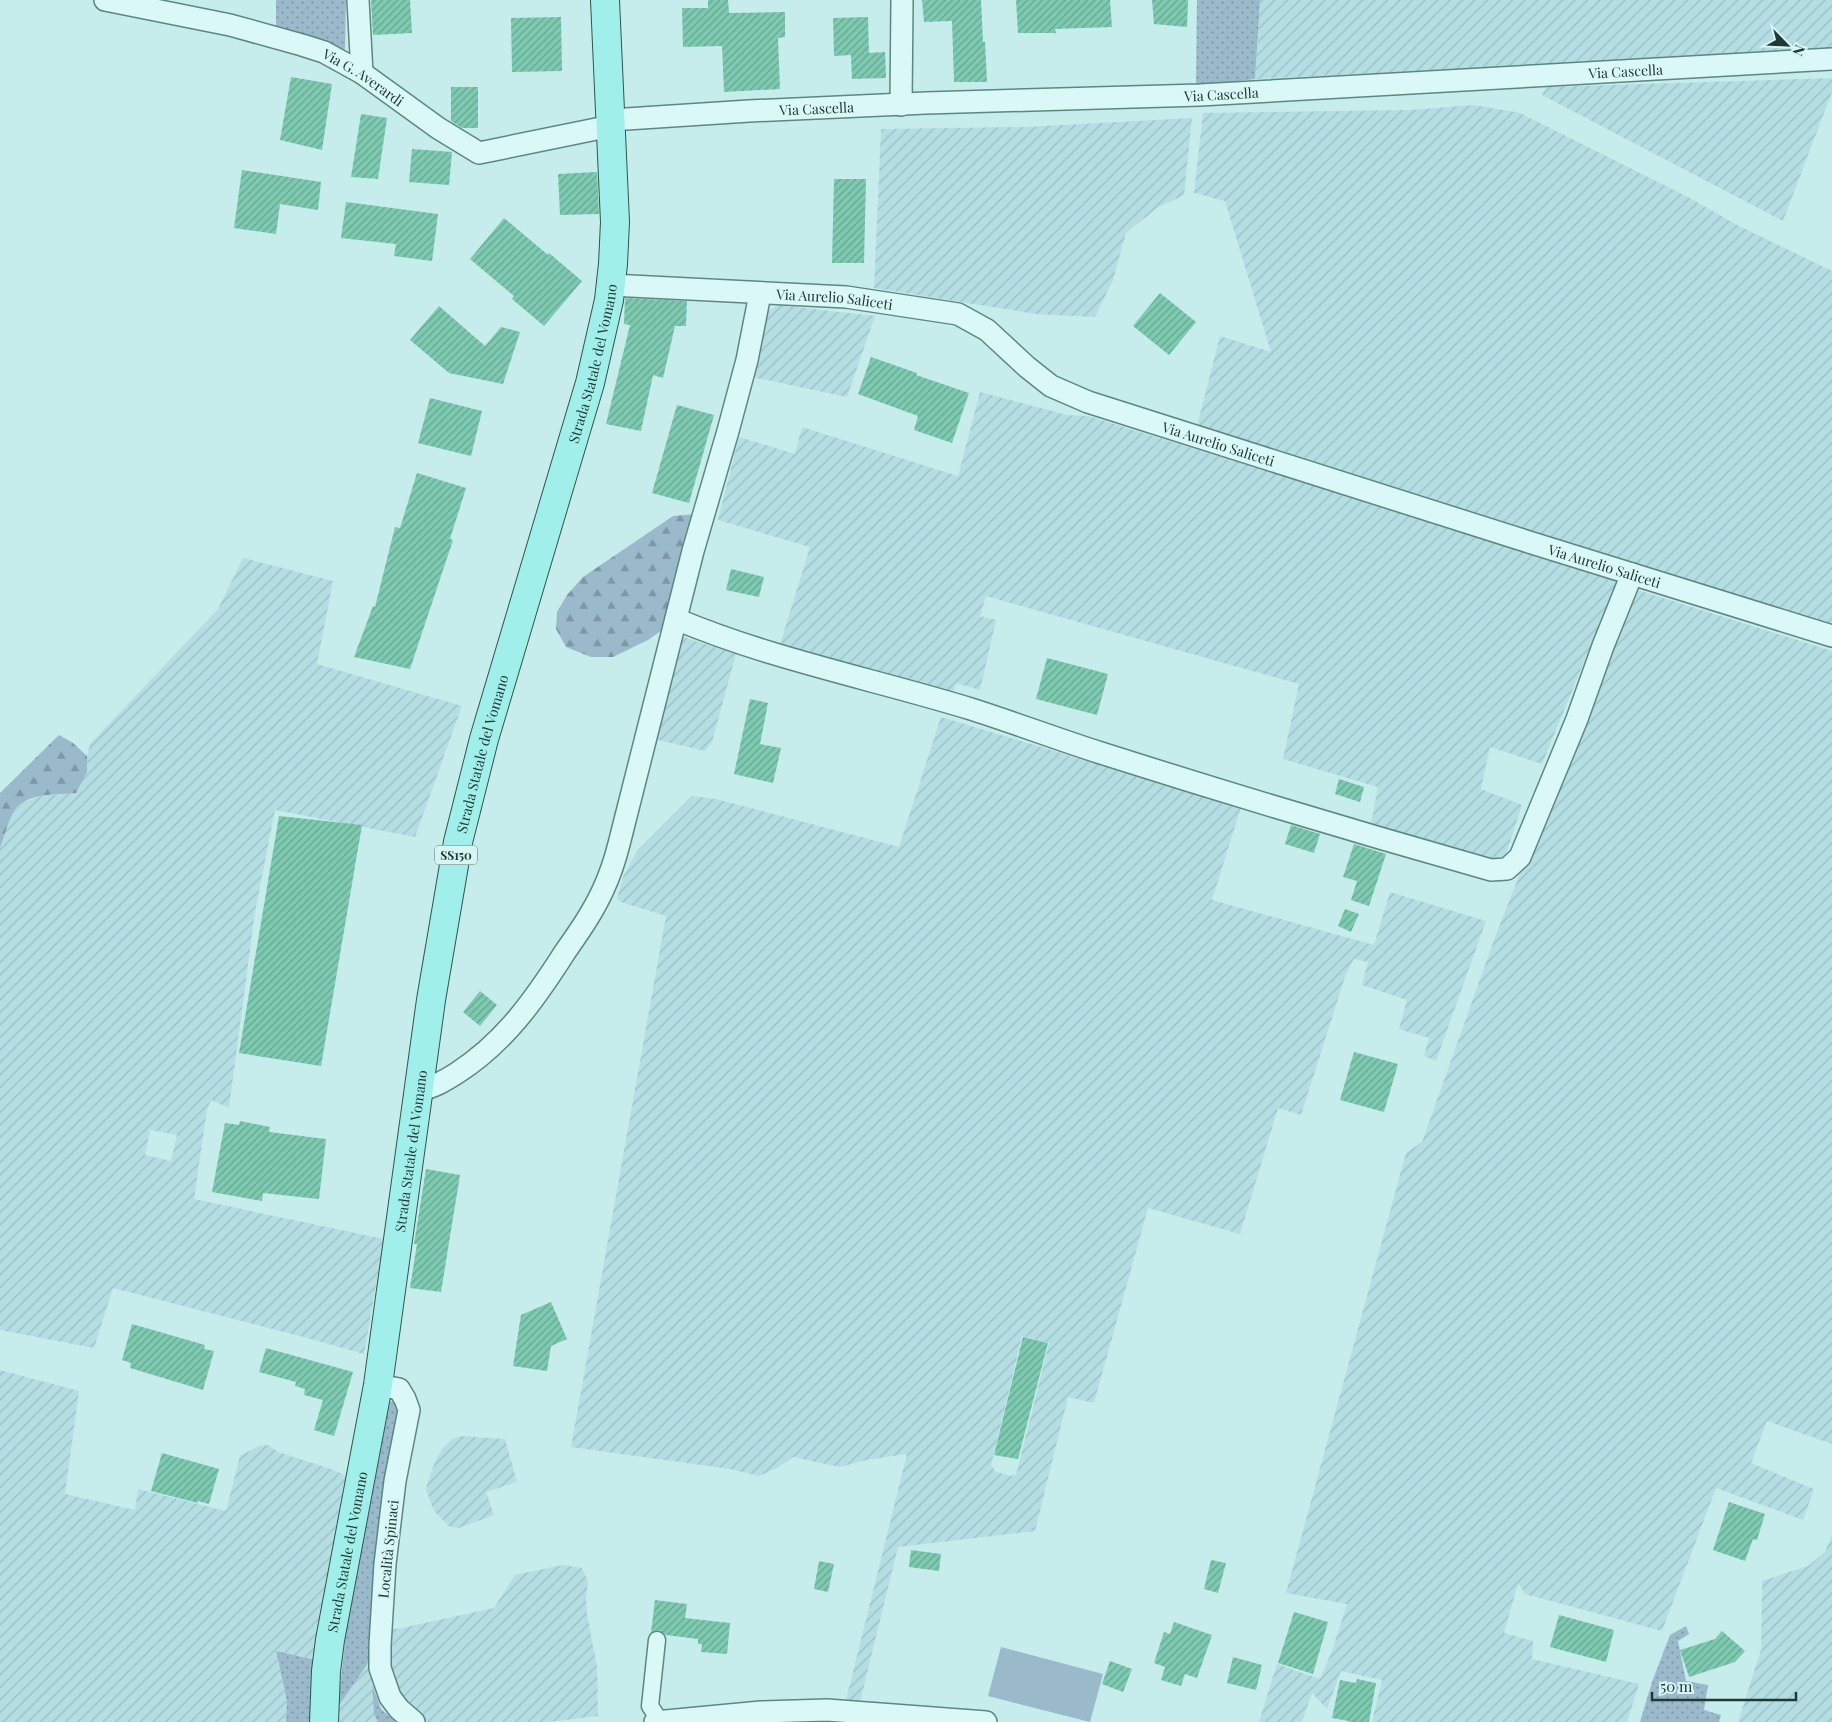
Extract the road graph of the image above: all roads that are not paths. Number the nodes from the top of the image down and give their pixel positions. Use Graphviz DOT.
graph roads {
  1 [pos="106,0"];
  2 [pos="358,0"];
  3 [pos="605,0"];
  4 [pos="902,0"];
  5 [pos="1832,59"];
  6 [pos="362,73"];
  7 [pos="901,105"];
  8 [pos="611,123"];
  9 [pos="611,286"];
  10 [pos="760,294"];
  11 [pos="1632,574"];
  12 [pos="676,619"];
  13 [pos="1832,636"];
  14 [pos="419,1090"];
  15 [pos="378,1385"];
  16 [pos="657,1640"];
  17 [pos="324,1722"];
  18 [pos="414,1722"];
  19 [pos="655,1722"];
  20 [pos="660,1722"];
  21 [pos="986,1722"];
  1 -- 6 [label="street, Via G. Averardi"];
  2 -- 6 [label="street"];
  3 -- 8 [label="main road, Strada Statale del Vomano / SS150"];
  4 -- 7 [label="street"];
  5 -- 7 [label="street, Via Cascella"];
  6 -- 8 [label="street, Via G. Averardi"];
  7 -- 8 [label="street, Via Cascella"];
  8 -- 9 [label="main road, Strada Statale del Vomano / SS150"];
  9 -- 10 [label="street, Via Aurelio Saliceti"];
  9 -- 14 [label="main road, Strada Statale del Vomano / SS150"];
  10 -- 11 [label="street, Via Aurelio Saliceti"];
  10 -- 12 [label="street"];
  11 -- 12 [label="street"];
  11 -- 13 [label="street, Via Aurelio Saliceti"];
  12 -- 14 [label="street"];
  14 -- 15 [label="main road, Strada Statale del Vomano / SS150"];
  15 -- 17 [label="main road, Strada Statale del Vomano / SS150"];
  15 -- 18 [label="street, Località Spinaci"];
  16 -- 20 [label="street"];
  19 -- 20 [label="street"];
  20 -- 21 [label="street"];
}
